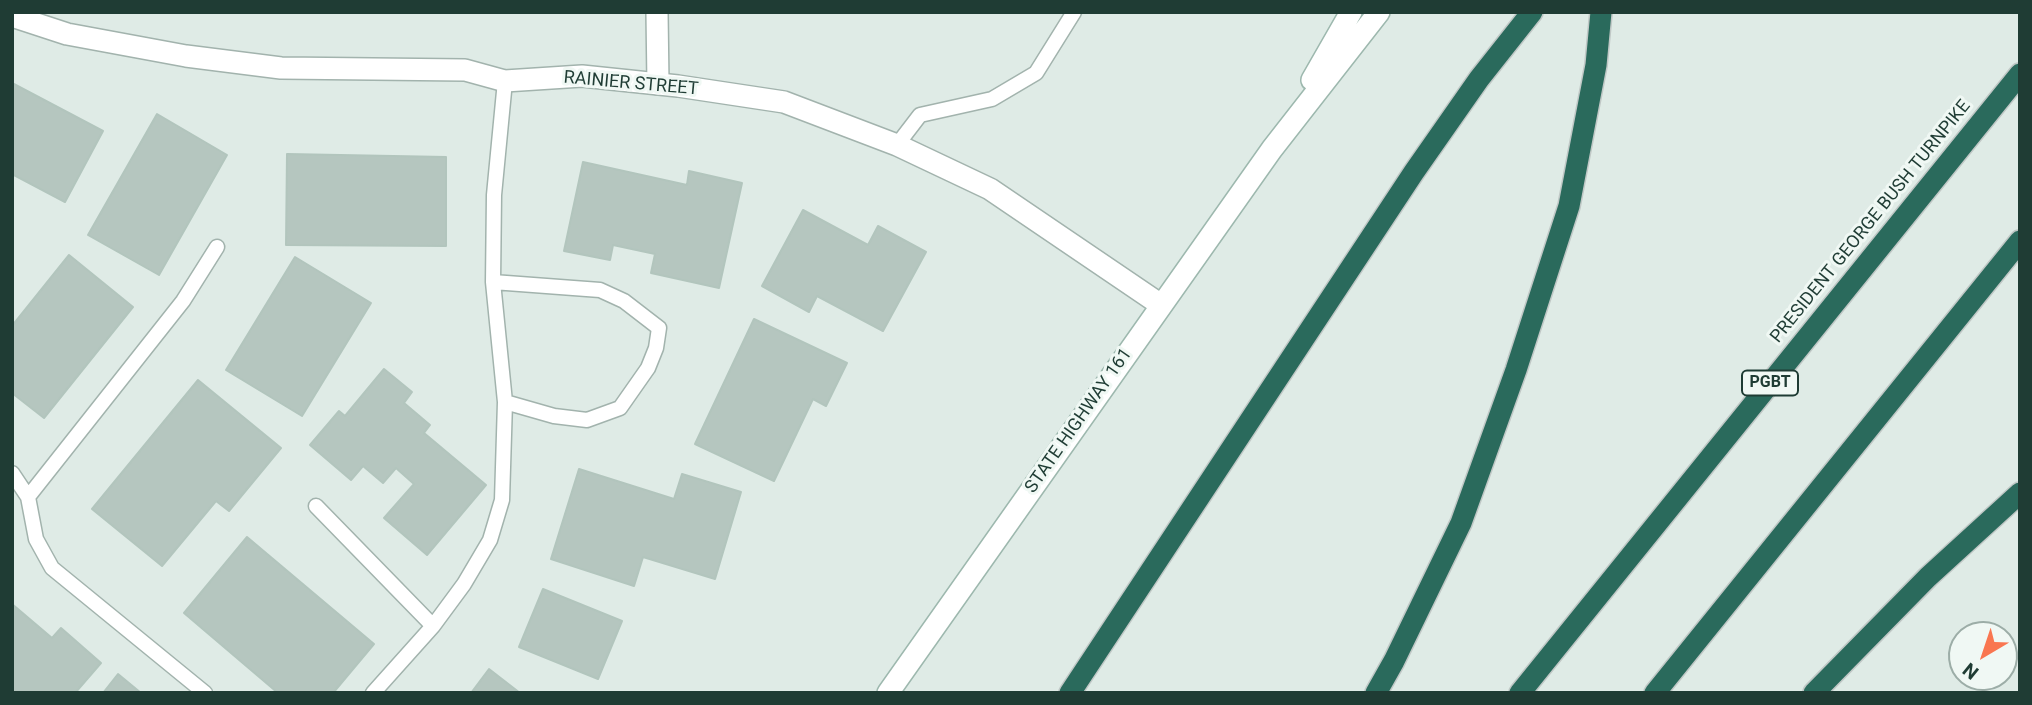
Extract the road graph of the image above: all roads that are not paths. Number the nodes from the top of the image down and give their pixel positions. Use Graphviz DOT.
graph roads {
  1 [pos="657,12"];
  2 [pos="1074,12"];
  3 [pos="1352,12"];
  4 [pos="1378,12"];
  5 [pos="1532,12"];
  6 [pos="1601,12"];
  7 [pos="12,16"];
  8 [pos="2020,74"];
  9 [pos="505,81"];
  10 [pos="658,84"];
  11 [pos="897,145"];
  12 [pos="1272,149"];
  13 [pos="2020,241"];
  14 [pos="217,247"];
  15 [pos="493,282"];
  16 [pos="1161,305"];
  17 [pos="505,402"];
  18 [pos="12,473"];
  19 [pos="2020,493"];
  20 [pos="28,497"];
  21 [pos="316,506"];
  22 [pos="433,626"];
  23 [pos="205,693"];
  24 [pos="373,693"];
  25 [pos="888,693"];
  26 [pos="1070,693"];
  27 [pos="1376,693"];
  28 [pos="1520,693"];
  29 [pos="1655,693"];
  30 [pos="1814,693"];
  1 -- 10 [label="street"];
  2 -- 11 [label="lane"];
  3 -- 12 [label="street"];
  4 -- 12 [label="street"];
  5 -- 26 [label="highway"];
  6 -- 27 [label="highway"];
  7 -- 9 [label="street, RAINIER STREET"];
  8 -- 28 [label="highway, PRESIDENT GEORGE BUSH TURNPIKE / PGBT"];
  9 -- 10 [label="street, RAINIER STREET"];
  9 -- 15 [label="lane"];
  10 -- 11 [label="street, RAINIER STREET"];
  11 -- 16 [label="street, RAINIER STREET"];
  12 -- 16 [label="street, STATE HIGHWAY 161"];
  13 -- 29 [label="highway"];
  14 -- 20 [label="lane"];
  15 -- 17 [label="lane"];
  15 -- 17 [label="lane"];
  16 -- 25 [label="street, STATE HIGHWAY 161"];
  17 -- 22 [label="lane"];
  18 -- 20 [label="lane"];
  19 -- 30 [label="highway"];
  20 -- 23 [label="lane"];
  21 -- 22 [label="lane"];
  22 -- 24 [label="lane"];
}
